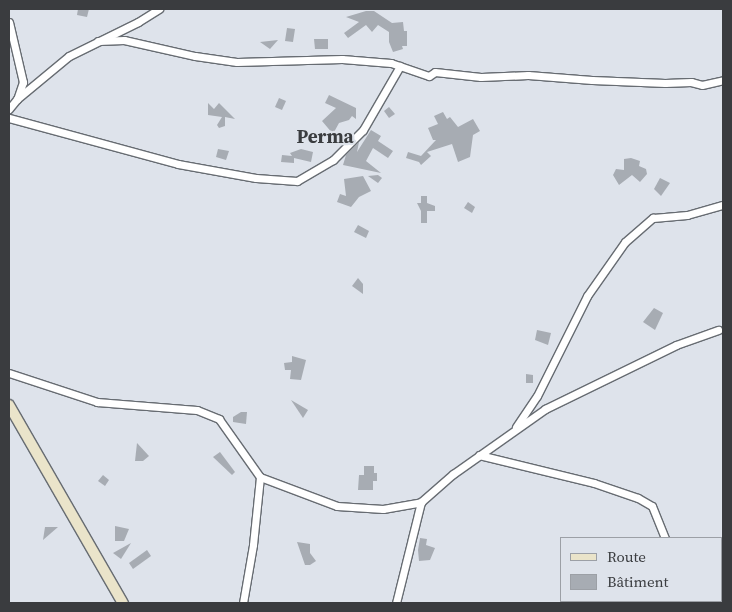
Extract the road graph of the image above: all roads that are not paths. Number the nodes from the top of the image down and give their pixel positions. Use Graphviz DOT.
graph roads {
  1 [pos="159,9"];
  2 [pos="9,22"];
  3 [pos="98,41"];
  4 [pos="400,66"];
  5 [pos="723,80"];
  6 [pos="17,98"];
  7 [pos="9,110"];
  8 [pos="9,118"];
  9 [pos="723,205"];
  10 [pos="718,330"];
  11 [pos="9,373"];
  12 [pos="9,405"];
  13 [pos="513,431"];
  14 [pos="479,455"];
  15 [pos="260,477"];
  16 [pos="421,502"];
  17 [pos="665,537"];
  18 [pos="123,603"];
  19 [pos="243,603"];
  20 [pos="396,603"];
  1 -- 3 [label="street"];
  2 -- 6 [label="street"];
  3 -- 4 [label="street"];
  3 -- 6 [label="street"];
  4 -- 5 [label="street"];
  4 -- 8 [label="street"];
  6 -- 7 [label="street"];
  9 -- 13 [label="street"];
  10 -- 13 [label="street"];
  11 -- 15 [label="street"];
  12 -- 18 [label="street"];
  13 -- 14 [label="street"];
  14 -- 16 [label="street"];
  14 -- 17 [label="street"];
  15 -- 16 [label="street"];
  15 -- 19 [label="street"];
  16 -- 20 [label="street"];
}
